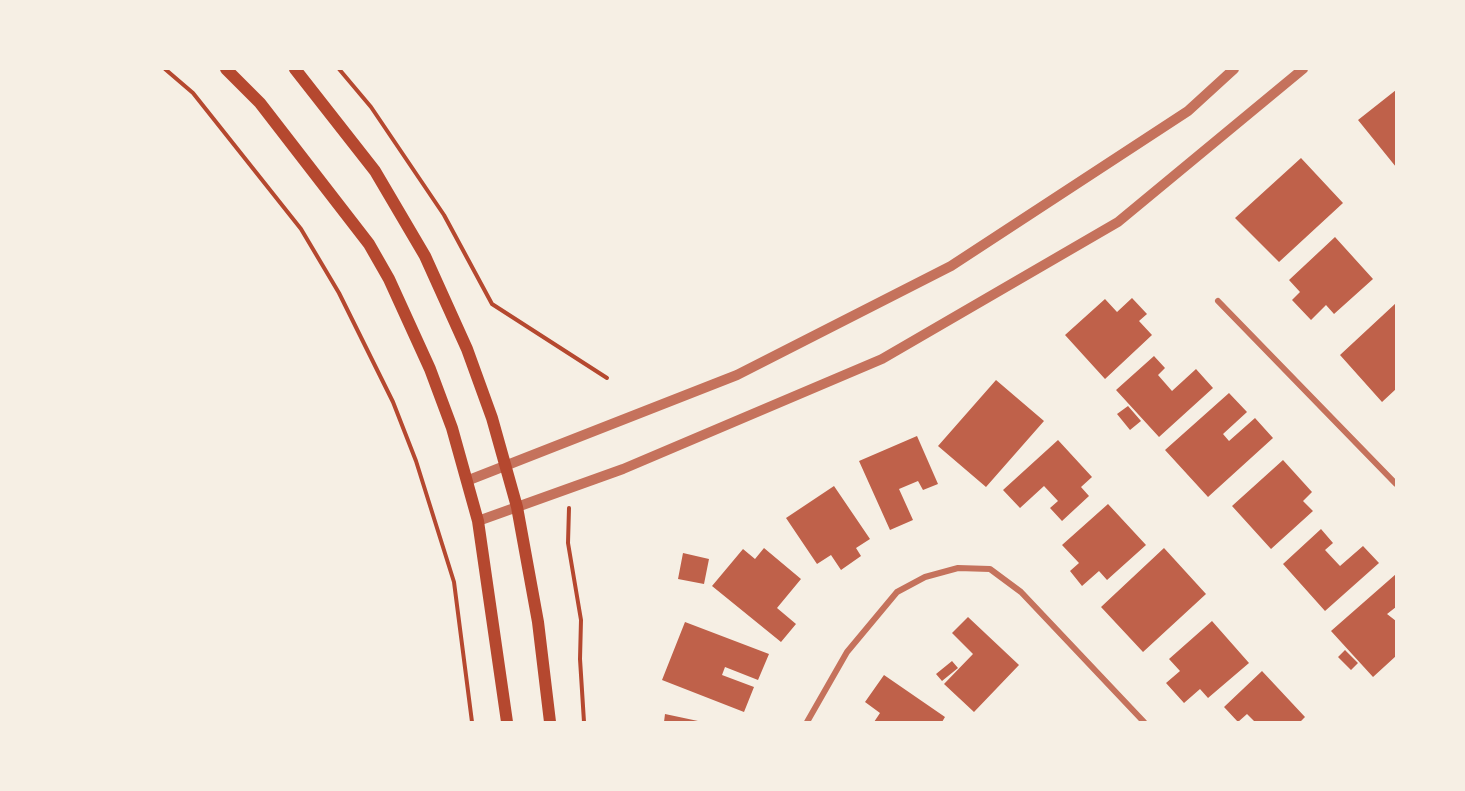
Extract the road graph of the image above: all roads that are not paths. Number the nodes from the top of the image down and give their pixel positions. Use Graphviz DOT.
graph roads {
  1 [pos="226,69"];
  2 [pos="295,69"];
  3 [pos="1234,69"];
  4 [pos="1302,69"];
  5 [pos="1218,302"];
  6 [pos="508,466"];
  7 [pos="468,480"];
  8 [pos="1396,484"];
  9 [pos="517,507"];
  10 [pos="478,521"];
  11 [pos="507,722"];
  12 [pos="550,722"];
  13 [pos="807,722"];
  14 [pos="1144,722"];
  1 -- 7 [label="main road"];
  2 -- 6 [label="main road"];
  3 -- 6 [label="street"];
  4 -- 9 [label="street"];
  5 -- 8 [label="street"];
  6 -- 7 [label="street"];
  6 -- 9 [label="main road"];
  7 -- 10 [label="main road"];
  9 -- 10 [label="street"];
  9 -- 12 [label="main road"];
  10 -- 11 [label="main road"];
  13 -- 14 [label="street"];
}
